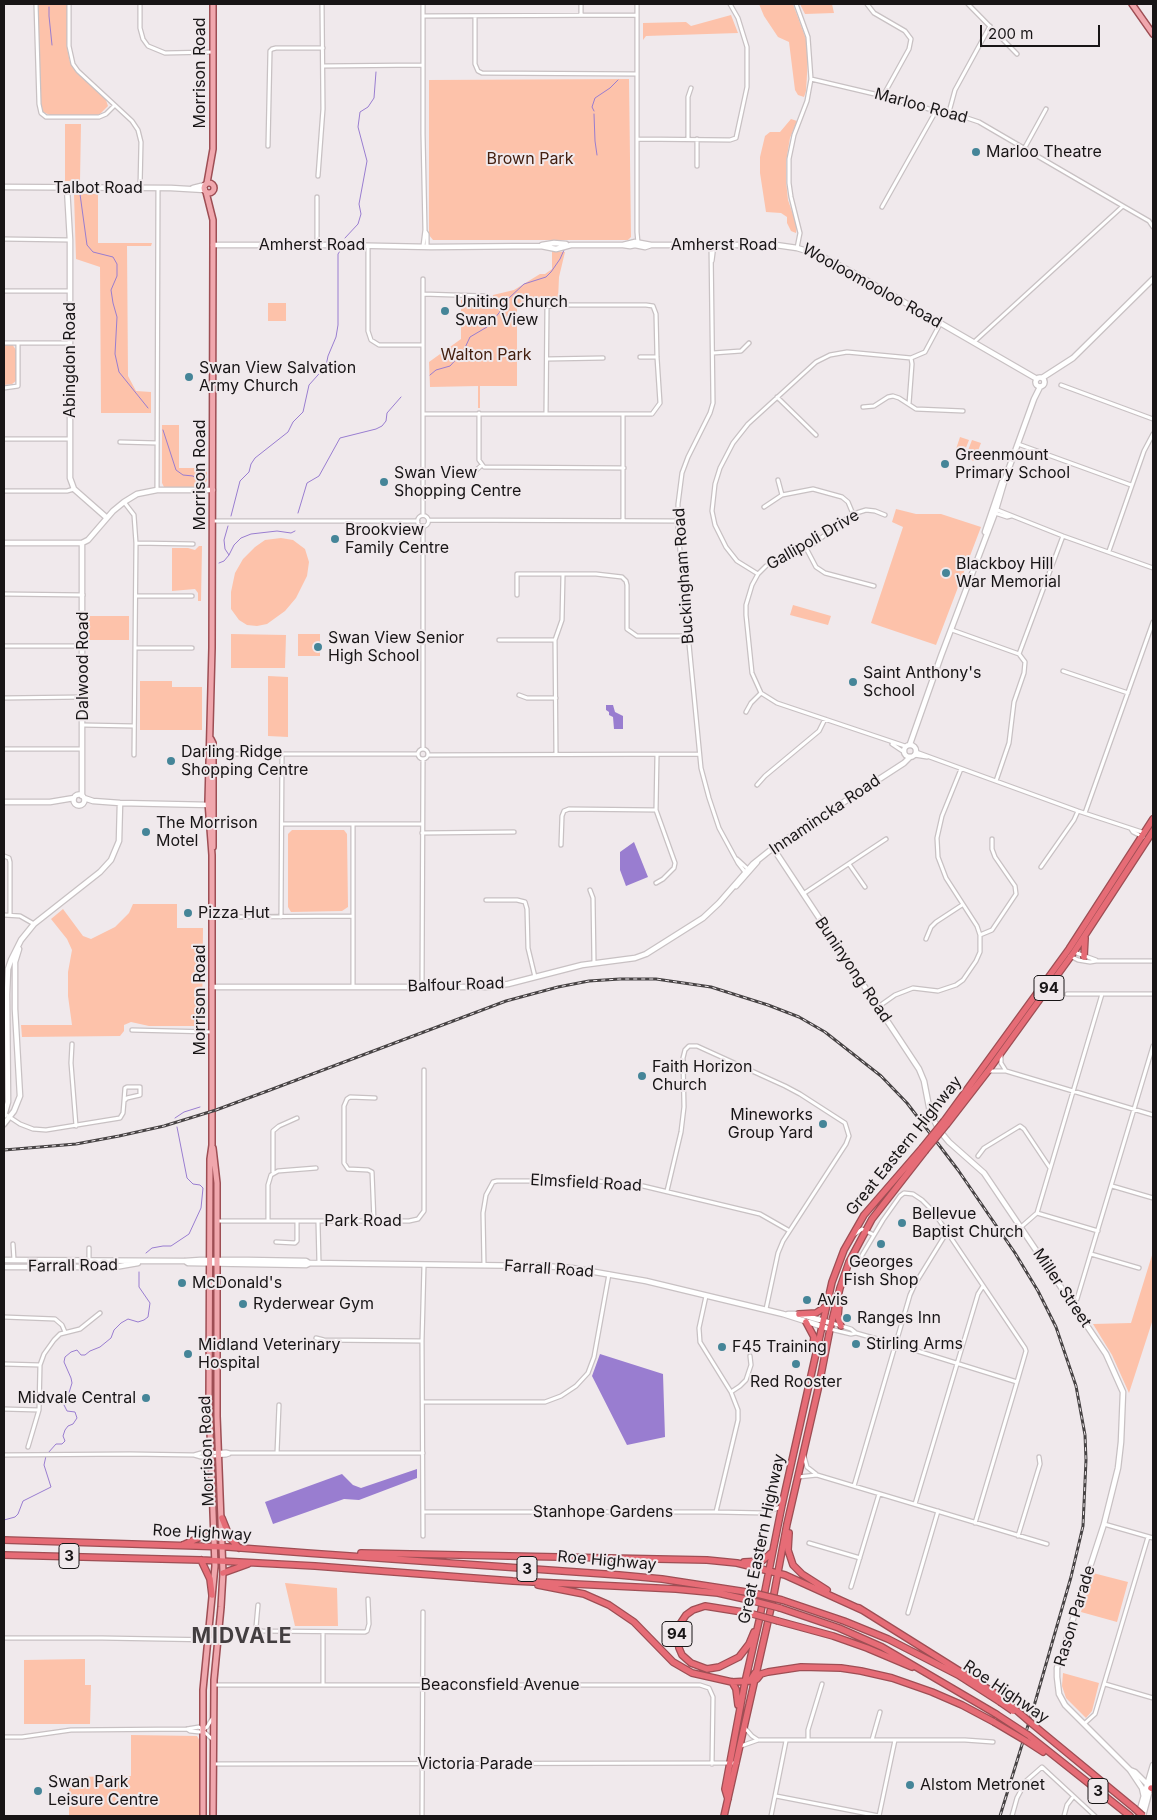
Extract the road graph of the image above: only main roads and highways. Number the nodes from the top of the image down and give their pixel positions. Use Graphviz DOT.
graph roads {
  1 [pos="213,4"];
  2 [pos="1132,4"];
  3 [pos="1153,34"];
  4 [pos="4,187"];
  5 [pos="207,187"];
  6 [pos="67,188"];
  7 [pos="211,211"];
  8 [pos="213,245"];
  9 [pos="797,248"];
  10 [pos="1153,279"];
  11 [pos="1039,382"];
  12 [pos="213,490"];
  13 [pos="107,518"];
  14 [pos="4,543"];
  15 [pos="82,543"];
  16 [pos="908,748"];
  17 [pos="913,754"];
  18 [pos="893,770"];
  19 [pos="79,799"];
  20 [pos="4,802"];
  21 [pos="120,803"];
  22 [pos="211,804"];
  23 [pos="1153,819"];
  24 [pos="1148,835"];
  25 [pos="772,849"];
  26 [pos="747,872"];
  27 [pos="1086,936"];
  28 [pos="21,940"];
  29 [pos="1070,953"];
  30 [pos="1084,957"];
  31 [pos="6,969"];
  32 [pos="15,971"];
  33 [pos="212,987"];
  34 [pos="7,1012"];
  35 [pos="15,1012"];
  36 [pos="8,1055"];
  37 [pos="18,1055"];
  38 [pos="4,1115"];
  39 [pos="945,1123"];
  40 [pos="4,1124"];
  41 [pos="948,1142"];
  42 [pos="212,1145"];
  43 [pos="924,1150"];
  44 [pos="4,1260"];
  45 [pos="46,1261"];
  46 [pos="69,1261"];
  47 [pos="97,1261"];
  48 [pos="118,1261"];
  49 [pos="142,1262"];
  50 [pos="210,1262"];
  51 [pos="217,1262"];
  52 [pos="4,1267"];
  53 [pos="46,1267"];
  54 [pos="69,1267"];
  55 [pos="97,1267"];
  56 [pos="119,1267"];
  57 [pos="837,1299"];
  58 [pos="826,1307"];
  59 [pos="784,1314"];
  60 [pos="798,1314"];
  61 [pos="806,1322"];
  62 [pos="822,1324"];
  63 [pos="830,1326"];
  64 [pos="841,1326"];
  65 [pos="812,1365"];
  66 [pos="1124,1398"];
  67 [pos="222,1518"];
  68 [pos="787,1524"];
  69 [pos="214,1531"];
  70 [pos="4,1540"];
  71 [pos="181,1546"];
  72 [pos="214,1548"];
  73 [pos="223,1548"];
  74 [pos="239,1548"];
  75 [pos="772,1552"];
  76 [pos="307,1553"];
  77 [pos="4,1554"];
  78 [pos="201,1560"];
  79 [pos="214,1561"];
  80 [pos="223,1561"];
  81 [pos="250,1563"];
  82 [pos="736,1563"];
  83 [pos="768,1570"];
  84 [pos="223,1573"];
  85 [pos="777,1573"];
  86 [pos="512,1581"];
  87 [pos="212,1595"];
  88 [pos="862,1610"];
  89 [pos="759,1621"];
  90 [pos="758,1667"];
  91 [pos="928,1674"];
  92 [pos="756,1681"];
  93 [pos="732,1682"];
  94 [pos="745,1682"];
  95 [pos="1000,1700"];
  96 [pos="736,1727"];
  97 [pos="1027,1738"];
  98 [pos="1153,1765"];
  99 [pos="1130,1770"];
  100 [pos="1153,1778"];
  101 [pos="1151,1787"];
  102 [pos="1144,1797"];
  103 [pos="728,1799"];
  104 [pos="203,1816"];
  105 [pos="213,1816"];
  106 [pos="724,1816"];
  107 [pos="1130,1816"];
  108 [pos="1138,1816"];
  109 [pos="1143,1816"];
  1 -- 5 [label="main road, Morrison Road"];
  2 -- 3 [label="main road"];
  4 -- 6 [label="main road, Talbot Road"];
  5 -- 6 [label="main road, Talbot Road"];
  5 -- 7 [label="main road, Morrison Road"];
  5 -- 7 [label="main road, Morrison Road"];
  6 -- 13 [label="main road, Abingdon Road"];
  7 -- 8 [label="main road, Morrison Road"];
  8 -- 9 [label="main road, Amherst Road"];
  8 -- 12 [label="main road, Morrison Road"];
  9 -- 11 [label="main road, Wooloomooloo Road"];
  10 -- 11 [label="main road, Innamincka Road"];
  11 -- 16 [label="main road, Innamincka Road"];
  12 -- 13 [label="main road"];
  12 -- 22 [label="main road, Morrison Road"];
  13 -- 15 [label="main road"];
  14 -- 15 [label="main road"];
  15 -- 19 [label="main road, Dalwood Road"];
  16 -- 17 [label="main road"];
  16 -- 17 [label="main road"];
  16 -- 18 [label="main road, Innamincka Road"];
  17 -- 18 [label="main road, Innamincka Road"];
  18 -- 25 [label="main road, Innamincka Road"];
  19 -- 20 [label="main road"];
  19 -- 21 [label="main road"];
  21 -- 22 [label="main road"];
  21 -- 28 [label="main road"];
  22 -- 33 [label="main road, Morrison Road"];
  23 -- 24 [label="highway, Great Eastern Highway / 94"];
  24 -- 27 [label="highway, Great Eastern Highway / 94"];
  24 -- 29 [label="highway, Great Eastern Highway / 94"];
  25 -- 26 [label="main road, Innamincka Road"];
  25 -- 41 [label="main road, Buninyong Road"];
  26 -- 33 [label="main road, Balfour Road"];
  27 -- 29 [label="highway, Great Eastern Highway / 94"];
  27 -- 30 [label="highway"];
  28 -- 31 [label="main road"];
  28 -- 32 [label="main road"];
  29 -- 39 [label="highway, Great Eastern Highway / 94"];
  29 -- 39 [label="highway, Great Eastern Highway / 94"];
  31 -- 32 [label="main road"];
  31 -- 34 [label="main road"];
  32 -- 35 [label="main road"];
  33 -- 42 [label="main road, Morrison Road"];
  34 -- 35 [label="main road"];
  34 -- 36 [label="main road"];
  35 -- 37 [label="main road"];
  36 -- 37 [label="main road"];
  36 -- 38 [label="main road"];
  37 -- 40 [label="main road"];
  39 -- 43 [label="highway, Great Eastern Highway / 94, bridge"];
  41 -- 66 [label="main road, Miller Street"];
  42 -- 50 [label="main road, Morrison Road"];
  42 -- 51 [label="main road, Morrison Road"];
  43 -- 57 [label="highway, Great Eastern Highway / 94"];
  43 -- 58 [label="highway, Great Eastern Highway / 94"];
  44 -- 45 [label="main road, Farrall Road"];
  45 -- 46 [label="main road, Farrall Road"];
  45 -- 53 [label="main road"];
  46 -- 47 [label="main road, Farrall Road"];
  46 -- 54 [label="main road"];
  47 -- 48 [label="main road, Farrall Road"];
  47 -- 55 [label="main road"];
  48 -- 49 [label="main road, Farrall Road"];
  48 -- 56 [label="main road"];
  49 -- 50 [label="main road, Farrall Road"];
  49 -- 56 [label="main road, Farrall Road"];
  50 -- 51 [label="main road, Farrall Road"];
  50 -- 69 [label="main road, Morrison Road"];
  51 -- 59 [label="main road, Farrall Road"];
  51 -- 67 [label="main road, Morrison Road"];
  52 -- 53 [label="main road, Farrall Road"];
  53 -- 54 [label="main road, Farrall Road"];
  54 -- 55 [label="main road, Farrall Road"];
  55 -- 56 [label="main road, Farrall Road"];
  57 -- 63 [label="highway, Great Eastern Highway / 94"];
  57 -- 64 [label="highway"];
  58 -- 60 [label="highway"];
  58 -- 62 [label="highway, Great Eastern Highway / 94"];
  59 -- 60 [label="main road, Farrall Road"];
  59 -- 61 [label="main road, Farrall Road"];
  60 -- 62 [label="main road, Farrall Road"];
  61 -- 62 [label="main road, Farrall Road"];
  61 -- 65 [label="highway"];
  62 -- 63 [label="main road, Farrall Road"];
  62 -- 65 [label="highway, Great Eastern Highway / 94"];
  63 -- 68 [label="highway, Great Eastern Highway / 94"];
  65 -- 75 [label="highway, Great Eastern Highway / 94"];
  66 -- 99 [label="main road, Rason Parade"];
  67 -- 73 [label="main road, Morrison Road"];
  67 -- 74 [label="highway"];
  68 -- 85 [label="highway, Great Eastern Highway"];
  68 -- 88 [label="highway, 94"];
  69 -- 71 [label="highway"];
  69 -- 72 [label="main road, Morrison Road"];
  70 -- 71 [label="highway, Roe Highway / 3"];
  71 -- 72 [label="highway, Roe Highway / 3"];
  72 -- 73 [label="highway, Roe Highway / 3"];
  72 -- 79 [label="main road, Morrison Road"];
  73 -- 74 [label="highway, Roe Highway / 3"];
  73 -- 80 [label="main road, Morrison Road"];
  74 -- 76 [label="highway, Roe Highway / 3"];
  75 -- 82 [label="highway"];
  75 -- 83 [label="highway, Great Eastern Highway / 94"];
  76 -- 82 [label="highway"];
  76 -- 95 [label="highway, Roe Highway / 3, bridge"];
  77 -- 78 [label="highway, Roe Highway / 3"];
  78 -- 79 [label="highway, Roe Highway / 3"];
  78 -- 87 [label="highway"];
  79 -- 80 [label="highway, Roe Highway / 3"];
  79 -- 87 [label="main road, Morrison Road"];
  80 -- 81 [label="highway, Roe Highway / 3"];
  80 -- 84 [label="main road, Morrison Road"];
  81 -- 84 [label="highway"];
  81 -- 86 [label="highway, Roe Highway / 3"];
  82 -- 83 [label="highway"];
  83 -- 85 [label="highway"];
  83 -- 89 [label="highway, Great Eastern Highway / 94"];
  84 -- 105 [label="main road, Morrison Road"];
  85 -- 88 [label="highway"];
  85 -- 90 [label="highway, Great Eastern Highway"];
  86 -- 91 [label="highway, Roe Highway / 3, bridge"];
  86 -- 93 [label="highway"];
  87 -- 104 [label="main road, Morrison Road"];
  88 -- 95 [label="highway, 94"];
  89 -- 91 [label="highway, 94, bridge"];
  89 -- 94 [label="highway, Great Eastern Highway"];
  90 -- 92 [label="highway, Great Eastern Highway"];
  90 -- 94 [label="highway"];
  91 -- 97 [label="highway, Roe Highway / 3, bridge"];
  92 -- 97 [label="highway, bridge"];
  92 -- 103 [label="highway, Great Eastern Highway"];
  93 -- 94 [label="highway"];
  93 -- 96 [label="highway"];
  94 -- 96 [label="highway, Great Eastern Highway"];
  95 -- 109 [label="highway, Roe Highway / 3, bridge"];
  96 -- 103 [label="highway, Great Eastern Highway"];
  97 -- 107 [label="highway, Roe Highway / 3"];
  98 -- 101 [label="main road"];
  99 -- 101 [label="main road, Rason Parade"];
  99 -- 102 [label="main road, Rason Parade"];
  100 -- 101 [label="main road"];
  101 -- 102 [label="main road"];
  101 -- 109 [label="main road"];
  102 -- 108 [label="main road"];
  103 -- 106 [label="highway, Great Eastern Highway"];
}
